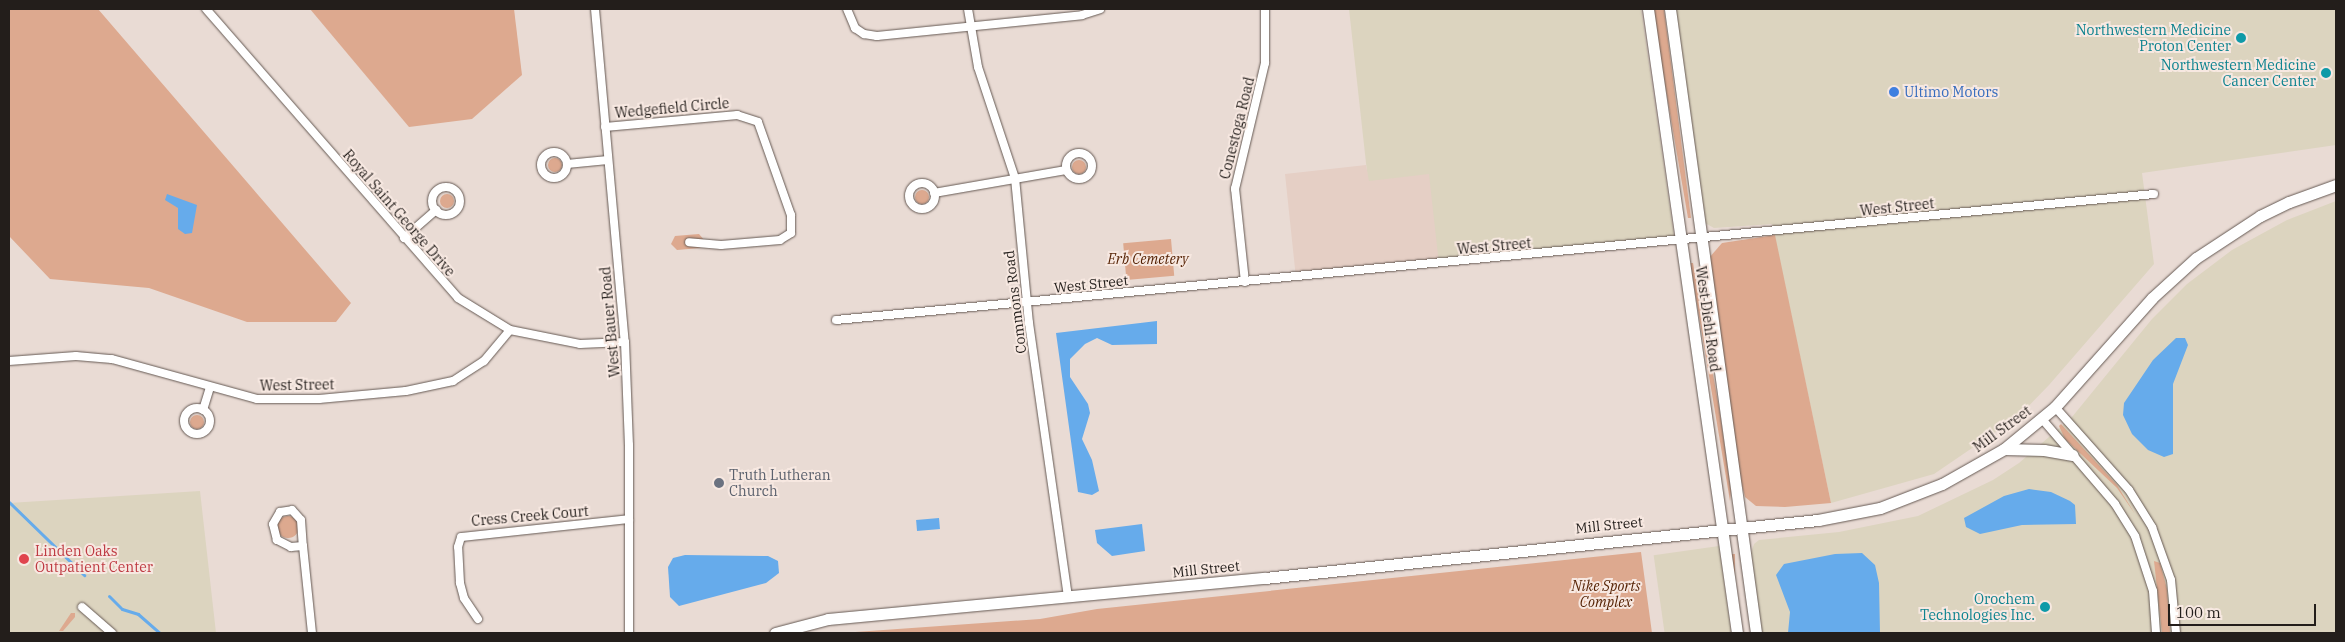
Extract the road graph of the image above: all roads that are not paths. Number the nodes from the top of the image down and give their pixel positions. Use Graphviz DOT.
graph roads {
  1 [pos="206,9"];
  2 [pos="595,9"];
  3 [pos="846,9"];
  4 [pos="968,9"];
  5 [pos="1100,9"];
  6 [pos="1265,9"];
  7 [pos="1648,9"];
  8 [pos="1670,9"];
  9 [pos="969,26"];
  10 [pos="605,127"];
  11 [pos="608,160"];
  12 [pos="567,164"];
  13 [pos="1066,170"];
  14 [pos="1015,178"];
  15 [pos="2336,185"];
  16 [pos="934,193"];
  17 [pos="2154,194"];
  18 [pos="436,210"];
  19 [pos="404,238"];
  20 [pos="1700,239"];
  21 [pos="1681,241"];
  22 [pos="689,242"];
  23 [pos="1244,282"];
  24 [pos="1027,303"];
  25 [pos="836,320"];
  26 [pos="510,330"];
  27 [pos="625,342"];
  28 [pos="9,361"];
  29 [pos="210,387"];
  30 [pos="2055,407"];
  31 [pos="203,410"];
  32 [pos="2042,419"];
  33 [pos="2004,449"];
  34 [pos="2073,456"];
  35 [pos="629,519"];
  36 [pos="1741,527"];
  37 [pos="1723,529"];
  38 [pos="303,546"];
  39 [pos="1068,597"];
  40 [pos="82,606"];
  41 [pos="478,619"];
  42 [pos="112,633"];
  43 [pos="312,633"];
  44 [pos="629,633"];
  45 [pos="775,633"];
  46 [pos="1738,633"];
  47 [pos="1756,633"];
  48 [pos="2156,633"];
  49 [pos="2176,633"];
  1 -- 19 [label="street, Royal Saint George Drive"];
  2 -- 10 [label="street, West Bauer Road"];
  3 -- 9 [label="street"];
  4 -- 9 [label="street, Commons Road"];
  5 -- 9 [label="street"];
  6 -- 23 [label="street, Conestoga Road"];
  7 -- 21 [label="main road, West Diehl Road"];
  8 -- 20 [label="main road, West Diehl Road"];
  9 -- 14 [label="street, Commons Road"];
  10 -- 11 [label="street, West Bauer Road"];
  10 -- 22 [label="street, Wedgefield Circle"];
  11 -- 12 [label="street"];
  11 -- 27 [label="street, West Bauer Road"];
  13 -- 14 [label="street"];
  14 -- 16 [label="street"];
  14 -- 24 [label="street, Commons Road"];
  15 -- 30 [label="main road, Mill Street"];
  17 -- 20 [label="street, West Street"];
  18 -- 19 [label="street"];
  19 -- 26 [label="street, Royal Saint George Drive"];
  20 -- 21 [label="street, West Street"];
  20 -- 36 [label="main road, West Diehl Road"];
  21 -- 23 [label="street, West Street"];
  21 -- 37 [label="main road, West Diehl Road"];
  23 -- 24 [label="street, West Street"];
  24 -- 25 [label="street, West Street"];
  24 -- 39 [label="street, Commons Road"];
  26 -- 27 [label="street, Royal Saint George Drive"];
  26 -- 29 [label="street, West Street"];
  27 -- 35 [label="street, West Bauer Road"];
  28 -- 29 [label="street, West Street"];
  29 -- 31 [label="street"];
  30 -- 32 [label="main road, Mill Street"];
  30 -- 49 [label="street"];
  32 -- 33 [label="main road, Mill Street"];
  32 -- 34 [label="street"];
  33 -- 34 [label="main road"];
  33 -- 36 [label="main road, Mill Street"];
  34 -- 48 [label="street"];
  35 -- 41 [label="street, Cress Creek Court"];
  35 -- 44 [label="street, West Bauer Road"];
  36 -- 37 [label="main road, Mill Street"];
  36 -- 47 [label="main road, West Diehl Road"];
  37 -- 39 [label="main road, Mill Street"];
  37 -- 46 [label="main road, West Diehl Road"];
  38 -- 38 [label="street"];
  38 -- 43 [label="street"];
  39 -- 45 [label="main road, Mill Street"];
  40 -- 42 [label="street"];
}
